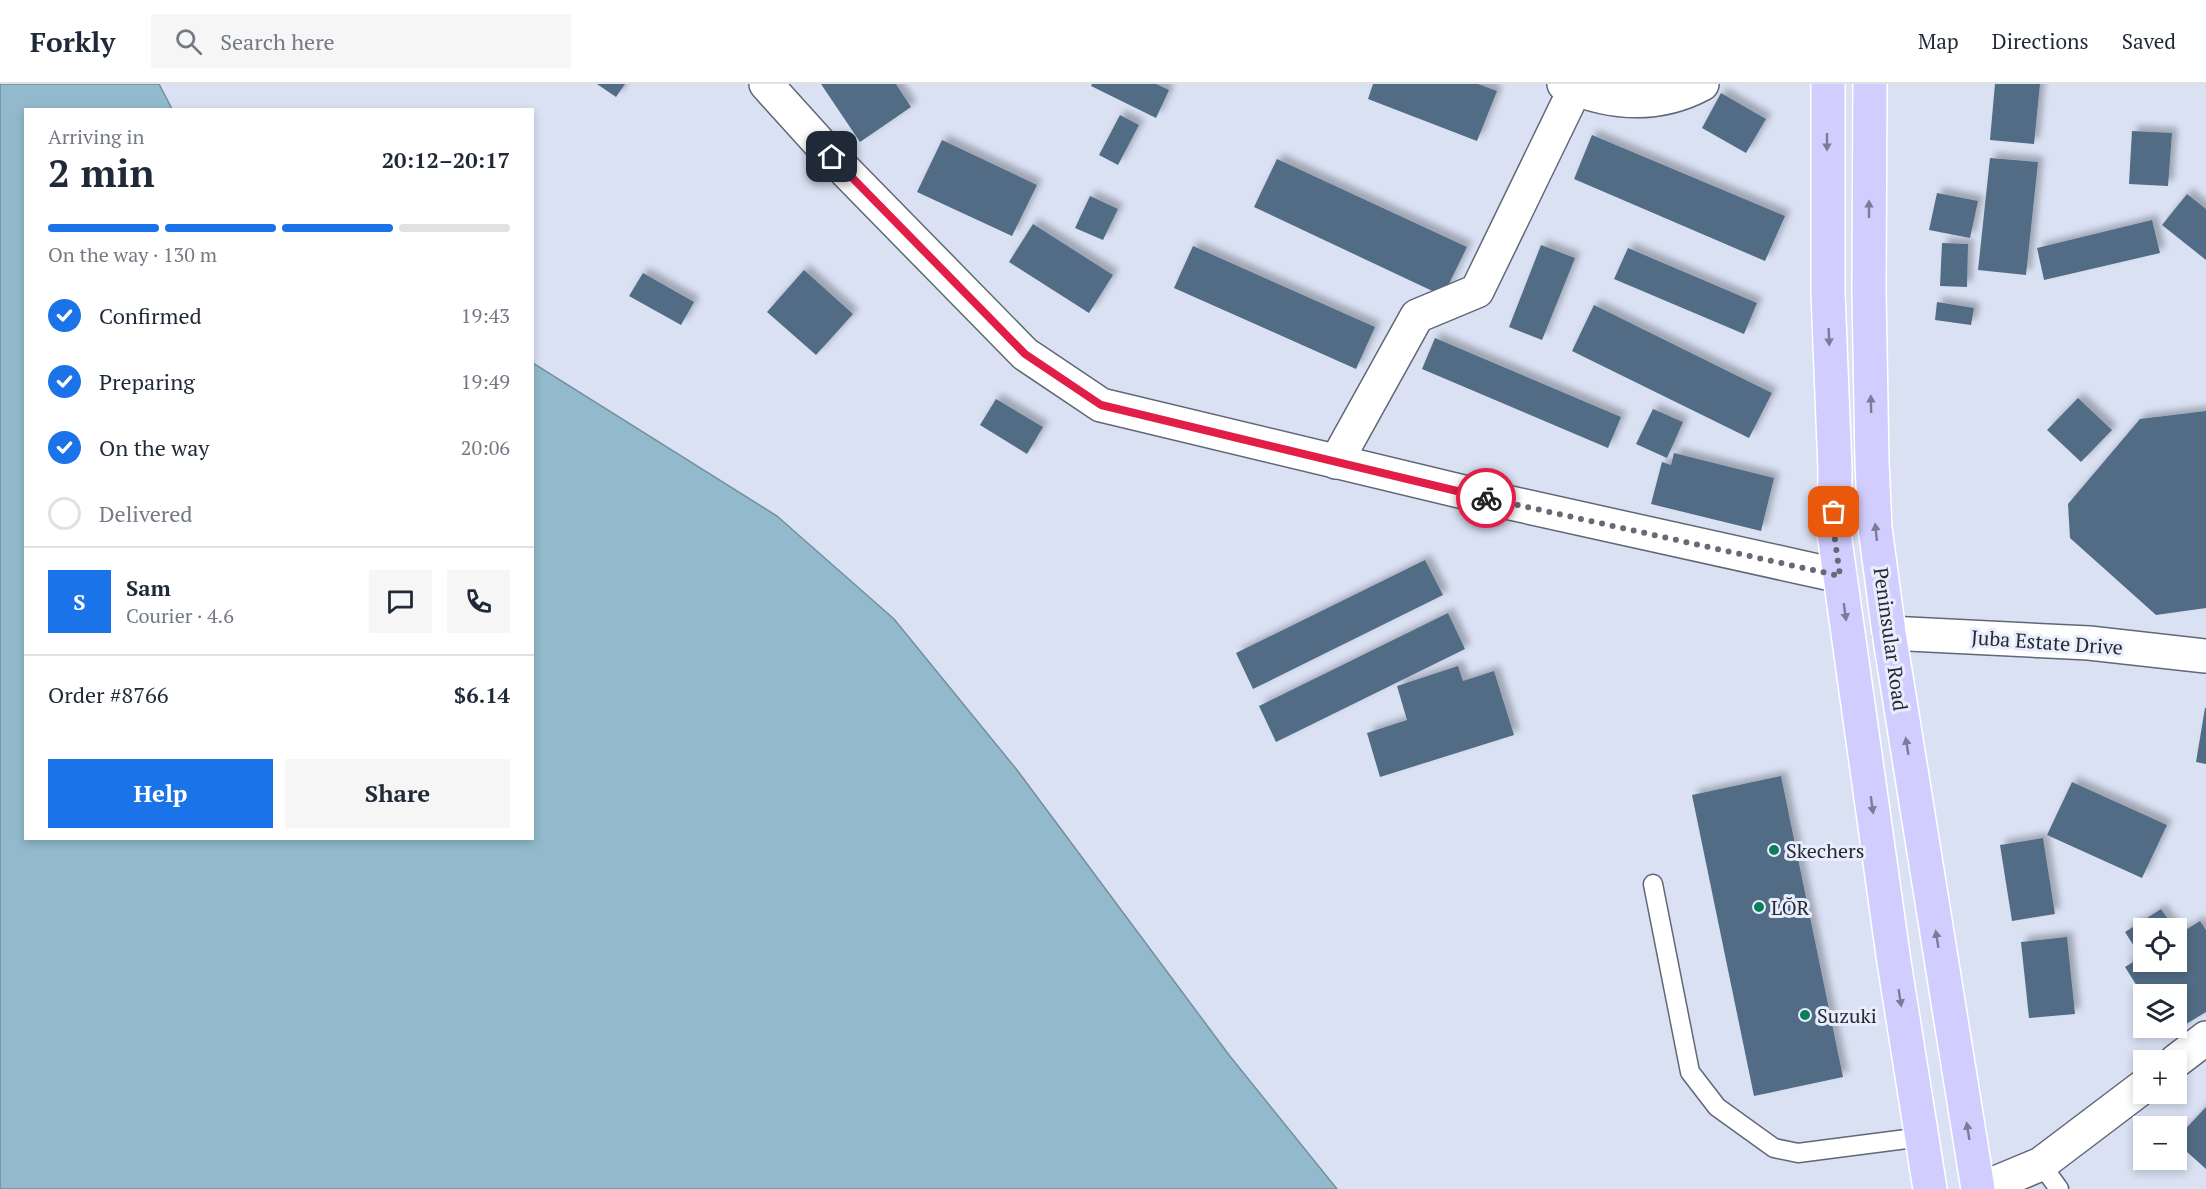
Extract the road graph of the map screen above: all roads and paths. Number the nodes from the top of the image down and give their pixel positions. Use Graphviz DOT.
graph roads {
  1 [pos="766,84"];
  2 [pos="1702,84"];
  3 [pos="1828,84"];
  4 [pos="1870,84"];
  5 [pos="1569,86"];
  6 [pos="1336,462"];
  7 [pos="1840,576"];
  8 [pos="1889,633"];
  9 [pos="2206,656"];
  10 [pos="1653,884"];
  11 [pos="2206,1038"];
  12 [pos="2187,1053"];
  13 [pos="2133,1097"];
  14 [pos="1922,1137"];
  15 [pos="2050,1176"];
  16 [pos="1930,1189"];
  17 [pos="1979,1189"];
  1 -- 6 [label="street"];
  2 -- 5 [label="street"];
  3 -- 7 [label="main road, one-way"];
  8 -- 4 [label="main road, Peninsular Road, one-way"];
  5 -- 6 [label="street"];
  6 -- 7 [label="street"];
  7 -- 14 [label="main road, one-way"];
  8 -- 9 [label="street, Juba Estate Drive"];
  17 -- 8 [label="main road, Peninsular Road, one-way"];
  10 -- 14 [label="lane"];
  11 -- 12 [label="street"];
  13 -- 15 [label="street"];
  14 -- 16 [label="main road"];
  15 -- 17 [label="street"];
}
